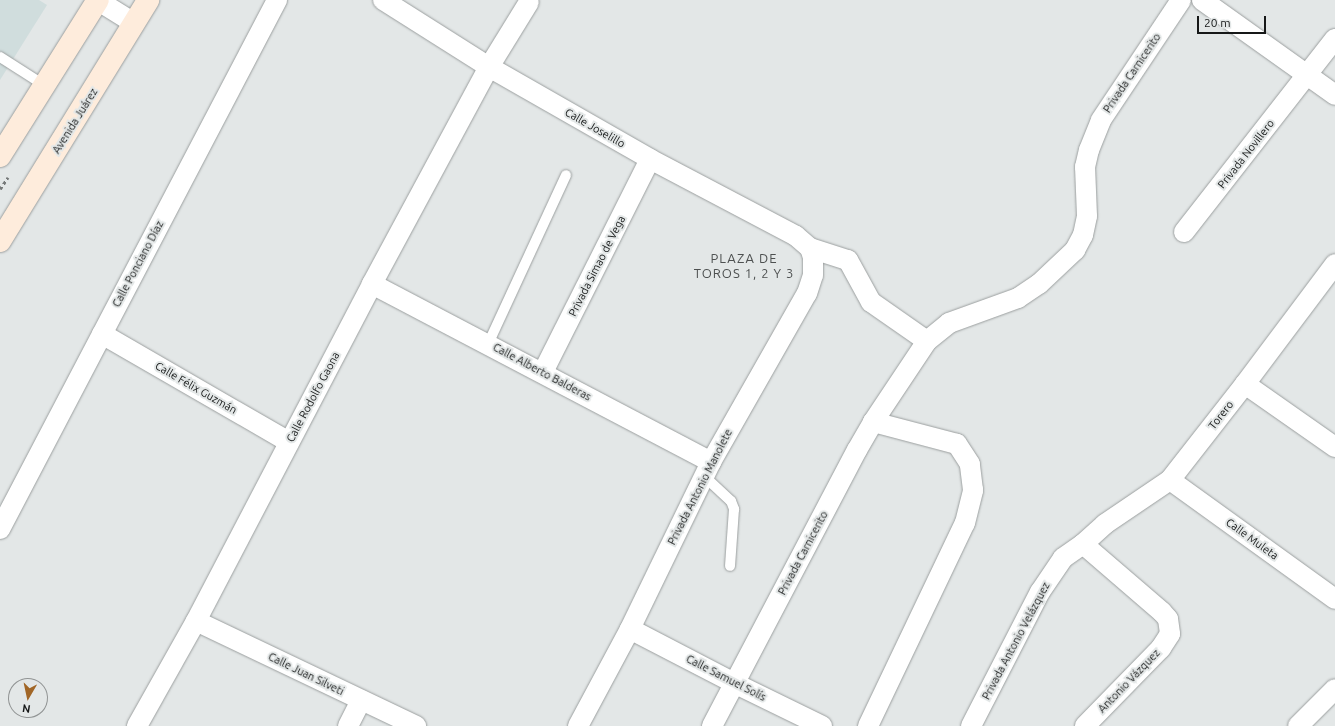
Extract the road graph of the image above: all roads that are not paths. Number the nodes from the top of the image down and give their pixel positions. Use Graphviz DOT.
graph roads {
  1 [pos="98,0"];
  2 [pos="148,0"];
  3 [pos="277,0"];
  4 [pos="384,0"];
  5 [pos="1181,0"];
  6 [pos="1202,0"];
  7 [pos="528,2"];
  8 [pos="134,23"];
  9 [pos="1335,39"];
  10 [pos="0,57"];
  11 [pos="489,67"];
  12 [pos="1308,75"];
  13 [pos="44,85"];
  14 [pos="1335,95"];
  15 [pos="0,156"];
  16 [pos="650,160"];
  17 [pos="566,176"];
  18 [pos="1184,232"];
  19 [pos="0,240"];
  20 [pos="810,248"];
  21 [pos="1333,269"];
  22 [pos="372,284"];
  23 [pos="102,334"];
  24 [pos="927,341"];
  25 [pos="488,344"];
  26 [pos="543,372"];
  27 [pos="1245,384"];
  28 [pos="873,422"];
  29 [pos="289,442"];
  30 [pos="1335,447"];
  31 [pos="707,469"];
  32 [pos="1170,480"];
  33 [pos="0,529"];
  34 [pos="1083,544"];
  35 [pos="730,566"];
  36 [pos="1335,599"];
  37 [pos="196,621"];
  38 [pos="630,629"];
  39 [pos="734,684"];
  40 [pos="1335,689"];
  41 [pos="361,700"];
  42 [pos="137,726"];
  43 [pos="348,726"];
  44 [pos="416,726"];
  45 [pos="578,726"];
  46 [pos="712,726"];
  47 [pos="822,726"];
  48 [pos="868,726"];
  49 [pos="971,726"];
  50 [pos="1085,726"];
  51 [pos="1298,726"];
  1 -- 8 [label="street"];
  1 -- 13 [label="main road"];
  2 -- 8 [label="main road, Avenida Juárez"];
  3 -- 23 [label="street, Calle Ponciano Díaz"];
  4 -- 11 [label="street, Calle Joselillo"];
  5 -- 24 [label="street, Privada Carnicerito"];
  6 -- 12 [label="street"];
  7 -- 11 [label="street, Calle Rodolfo Gaona"];
  8 -- 19 [label="main road, Avenida Juárez"];
  9 -- 12 [label="street, Privada Novillero"];
  10 -- 13 [label="lane"];
  11 -- 16 [label="street, Calle Joselillo"];
  11 -- 22 [label="street, Calle Rodolfo Gaona"];
  12 -- 14 [label="street"];
  12 -- 18 [label="street, Privada Novillero"];
  13 -- 15 [label="main road"];
  16 -- 20 [label="street, Calle Joselillo"];
  16 -- 26 [label="street, Privada Simao de Vega"];
  17 -- 25 [label="lane"];
  20 -- 24 [label="street"];
  20 -- 31 [label="street, Privada Antonio Manolete"];
  21 -- 27 [label="street, Torero"];
  22 -- 25 [label="street, Calle Alberto Balderas"];
  22 -- 29 [label="street, Calle Rodolfo Gaona"];
  23 -- 29 [label="street, Calle Félix Guzmán"];
  23 -- 33 [label="street, Calle Ponciano Díaz"];
  24 -- 28 [label="street, Privada Carnicerito"];
  25 -- 26 [label="street, Calle Alberto Balderas"];
  26 -- 31 [label="street, Calle Alberto Balderas"];
  27 -- 30 [label="street"];
  27 -- 32 [label="street, Torero"];
  28 -- 39 [label="street, Privada Carnicerito"];
  28 -- 48 [label="street"];
  29 -- 37 [label="street, Calle Rodolfo Gaona"];
  31 -- 35 [label="lane"];
  31 -- 38 [label="street, Privada Antonio Manolete"];
  32 -- 34 [label="street, Torero"];
  32 -- 36 [label="street, Calle Muleta"];
  34 -- 49 [label="street, Privada Antonio Velázquez"];
  34 -- 50 [label="street, Antonio Vázquez"];
  37 -- 41 [label="street, Calle Juan Silveti"];
  37 -- 42 [label="street, Calle Rodolfo Gaona"];
  38 -- 39 [label="street, Calle Samuel Solís"];
  38 -- 45 [label="street, Privada Antonio Manolete"];
  39 -- 46 [label="street, Privada Carnicerito"];
  39 -- 47 [label="street, Calle Samuel Solís"];
  40 -- 51 [label="street"];
  41 -- 43 [label="street"];
  41 -- 44 [label="street, Calle Juan Silveti"];
}
